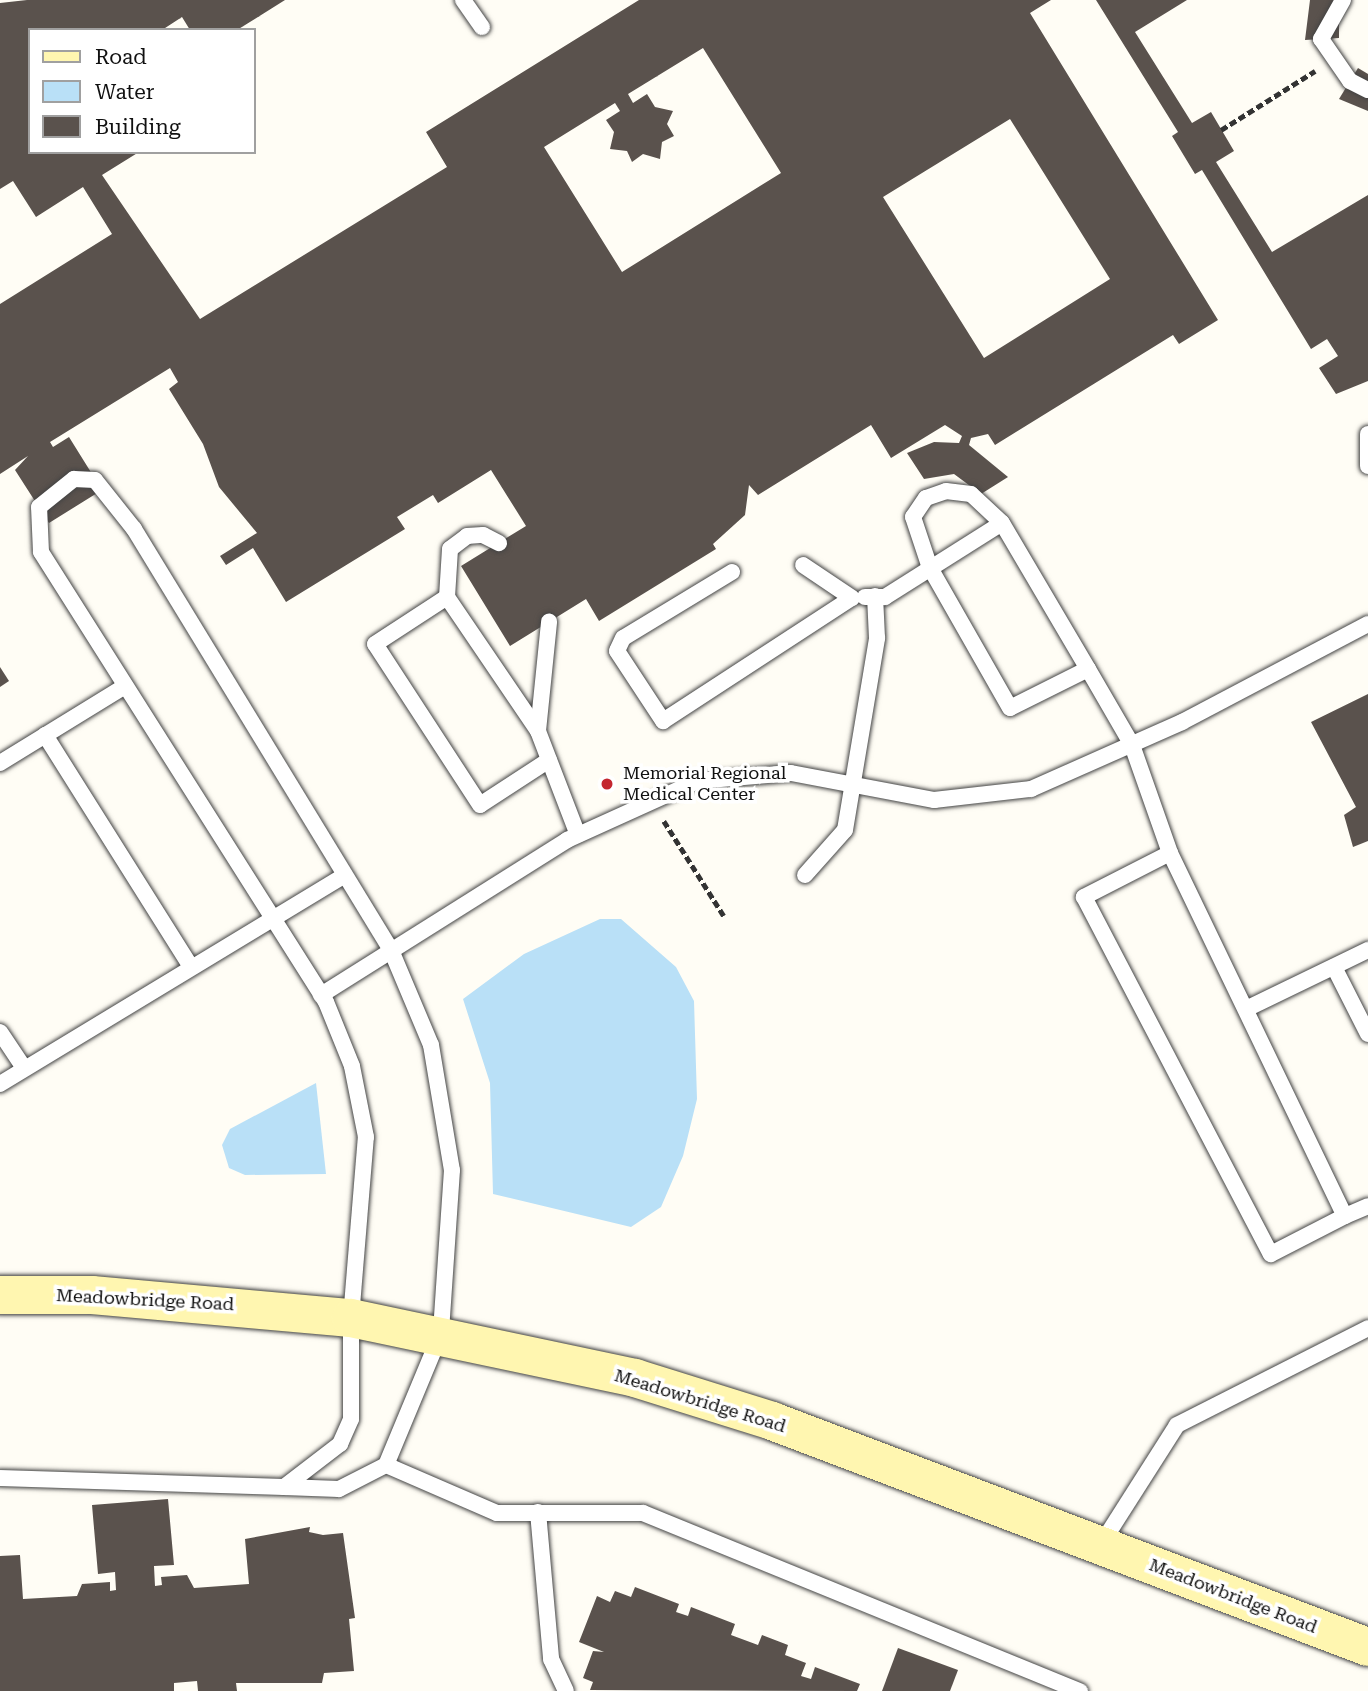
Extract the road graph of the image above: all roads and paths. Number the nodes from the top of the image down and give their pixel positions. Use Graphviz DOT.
graph roads {
  1 [pos="463,0"];
  2 [pos="1343,0"];
  3 [pos="482,27"];
  4 [pos="1334,60"];
  5 [pos="1368,90"];
  6 [pos="1221,130"];
  7 [pos="1368,434"];
  8 [pos="1368,466"];
  9 [pos="1002,523"];
  10 [pos="499,543"];
  11 [pos="803,565"];
  12 [pos="930,568"];
  13 [pos="732,572"];
  14 [pos="875,596"];
  15 [pos="447,597"];
  16 [pos="852,598"];
  17 [pos="549,622"];
  18 [pos="1368,624"];
  19 [pos="1087,668"];
  20 [pos="125,686"];
  21 [pos="538,731"];
  22 [pos="46,735"];
  23 [pos="1132,745"];
  24 [pos="549,760"];
  25 [pos="0,763"];
  26 [pos="851,785"];
  27 [pos="651,799"];
  28 [pos="578,835"];
  29 [pos="1170,853"];
  30 [pos="345,875"];
  31 [pos="805,875"];
  32 [pos="724,916"];
  33 [pos="275,922"];
  34 [pos="391,950"];
  35 [pos="1368,950"];
  36 [pos="190,965"];
  37 [pos="1334,967"];
  38 [pos="321,995"];
  39 [pos="1245,1010"];
  40 [pos="0,1032"];
  41 [pos="1368,1034"];
  42 [pos="24,1069"];
  43 [pos="0,1084"];
  44 [pos="1368,1206"];
  45 [pos="1345,1216"];
  46 [pos="0,1295"];
  47 [pos="351,1318"];
  48 [pos="1368,1328"];
  49 [pos="441,1333"];
  50 [pos="386,1465"];
  51 [pos="0,1478"];
  52 [pos="284,1487"];
  53 [pos="538,1512"];
  54 [pos="1100,1546"];
  55 [pos="1368,1647"];
  56 [pos="566,1691"];
  57 [pos="1080,1691"];
  1 -- 3 [label="lane"];
  2 -- 4 [label="lane"];
  4 -- 5 [label="lane"];
  4 -- 6 [label="path"];
  7 -- 8 [label="lane"];
  9 -- 12 [label="lane"];
  9 -- 12 [label="lane"];
  9 -- 19 [label="lane"];
  10 -- 15 [label="lane"];
  11 -- 16 [label="lane"];
  12 -- 14 [label="lane"];
  12 -- 19 [label="lane"];
  13 -- 16 [label="lane"];
  14 -- 16 [label="lane"];
  14 -- 26 [label="lane"];
  15 -- 21 [label="lane"];
  15 -- 24 [label="lane"];
  17 -- 21 [label="lane"];
  18 -- 23 [label="lane"];
  19 -- 23 [label="lane"];
  20 -- 22 [label="lane"];
  20 -- 30 [label="lane"];
  20 -- 33 [label="lane"];
  21 -- 24 [label="lane"];
  22 -- 25 [label="lane"];
  22 -- 36 [label="lane"];
  23 -- 26 [label="lane"];
  23 -- 29 [label="lane"];
  24 -- 28 [label="lane"];
  26 -- 27 [label="lane"];
  26 -- 31 [label="lane"];
  27 -- 28 [label="lane"];
  27 -- 32 [label="path"];
  28 -- 34 [label="lane"];
  29 -- 39 [label="lane"];
  29 -- 45 [label="lane"];
  30 -- 33 [label="lane"];
  30 -- 34 [label="lane"];
  33 -- 36 [label="lane"];
  33 -- 38 [label="lane"];
  34 -- 38 [label="lane"];
  34 -- 49 [label="lane"];
  35 -- 37 [label="lane"];
  36 -- 42 [label="lane"];
  37 -- 39 [label="lane"];
  37 -- 41 [label="lane"];
  38 -- 47 [label="lane"];
  39 -- 45 [label="lane"];
  40 -- 42 [label="lane"];
  42 -- 43 [label="lane"];
  44 -- 45 [label="lane"];
  46 -- 47 [label="main road, Meadowbridge Road"];
  47 -- 49 [label="main road, Meadowbridge Road"];
  47 -- 52 [label="lane"];
  48 -- 54 [label="lane"];
  49 -- 50 [label="lane"];
  49 -- 54 [label="main road, Meadowbridge Road"];
  50 -- 52 [label="lane"];
  50 -- 53 [label="lane"];
  51 -- 52 [label="lane"];
  53 -- 56 [label="lane"];
  53 -- 57 [label="lane"];
  54 -- 55 [label="main road, Meadowbridge Road"];
}
